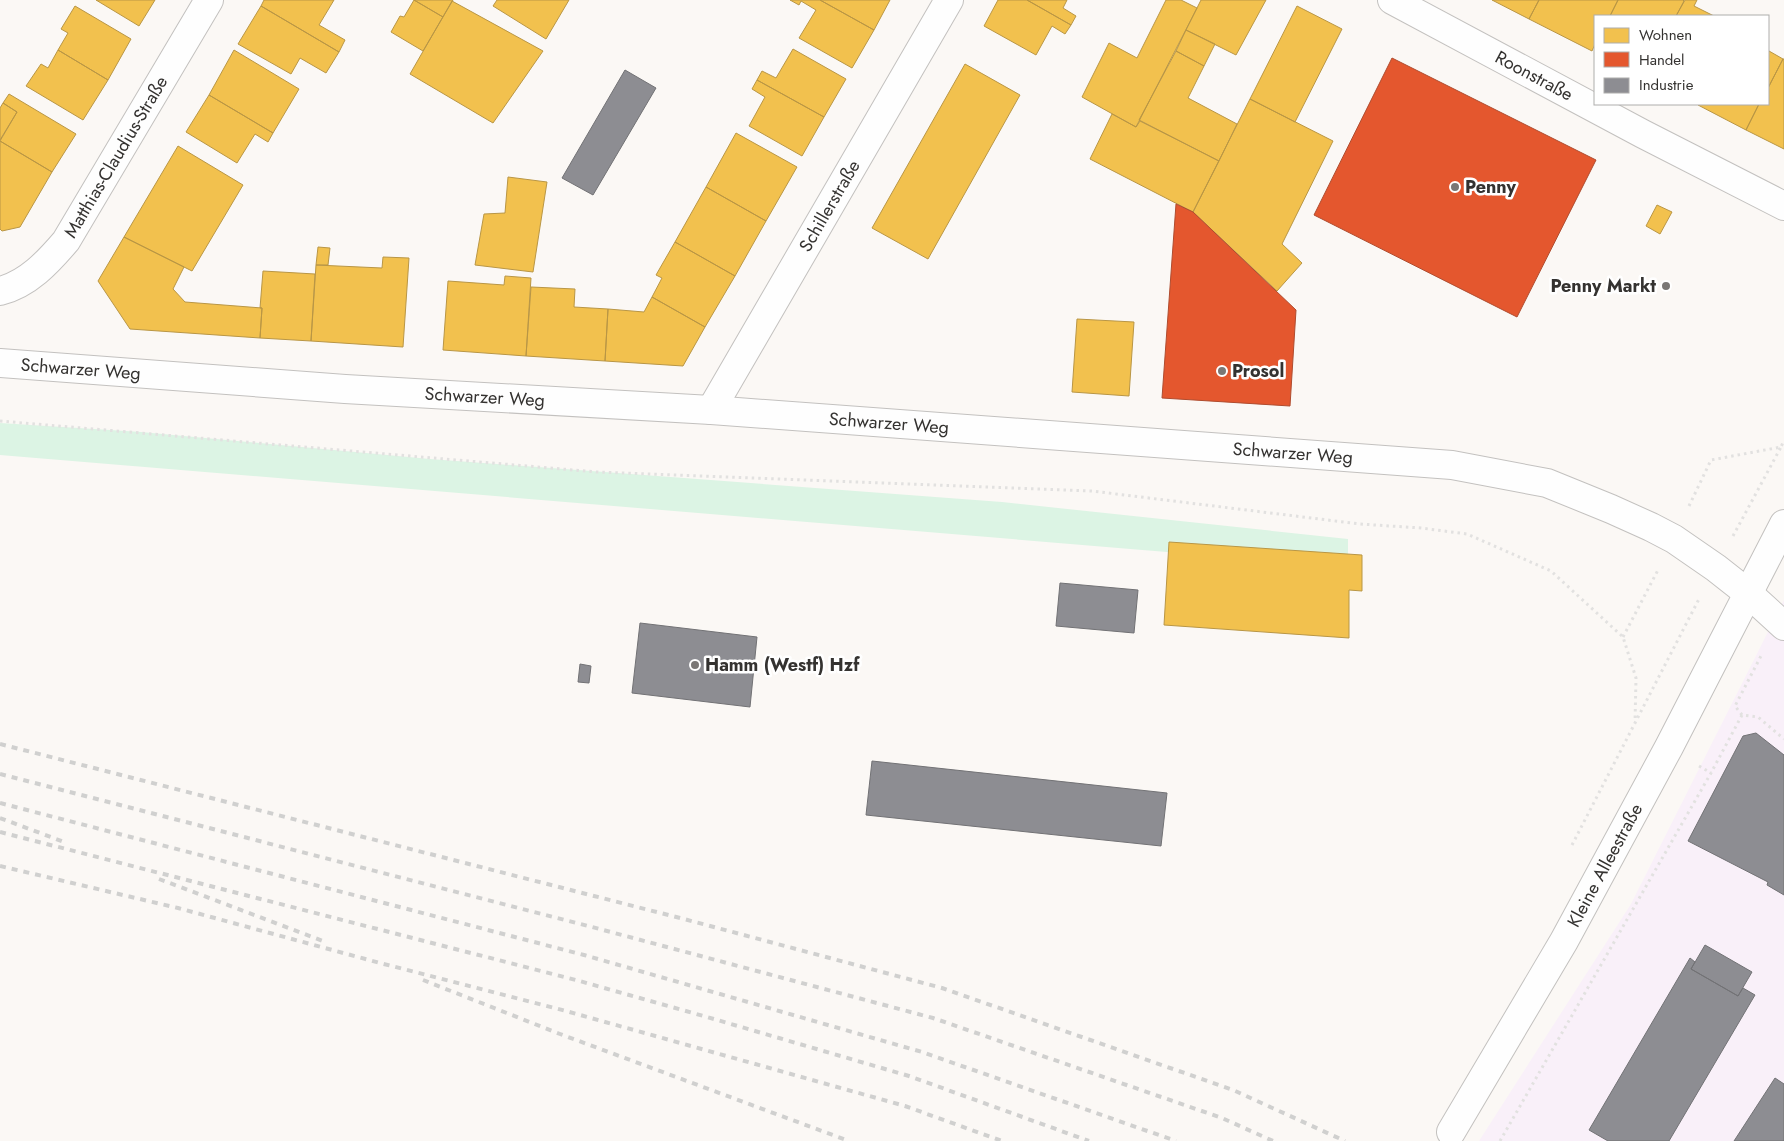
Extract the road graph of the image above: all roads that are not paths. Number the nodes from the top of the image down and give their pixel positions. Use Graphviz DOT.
graph roads {
  1 [pos="209,0"];
  2 [pos="949,0"];
  3 [pos="1392,0"];
  4 [pos="1784,206"];
  5 [pos="0,291"];
  6 [pos="0,363"];
  7 [pos="711,410"];
  8 [pos="1784,524"];
  9 [pos="1749,594"];
  10 [pos="1781,624"];
  11 [pos="1451,1132"];
  1 -- 5 [label="street, Matthias-Claudius-Straße"];
  2 -- 7 [label="street, Schillerstraße"];
  3 -- 4 [label="street, Roonstraße"];
  6 -- 7 [label="street, Schwarzer Weg"];
  7 -- 9 [label="street, Schwarzer Weg"];
  8 -- 9 [label="street, Kleine Alleestraße"];
  9 -- 10 [label="street, Schwarzer Weg"];
  9 -- 11 [label="street, Kleine Alleestraße"];
}
